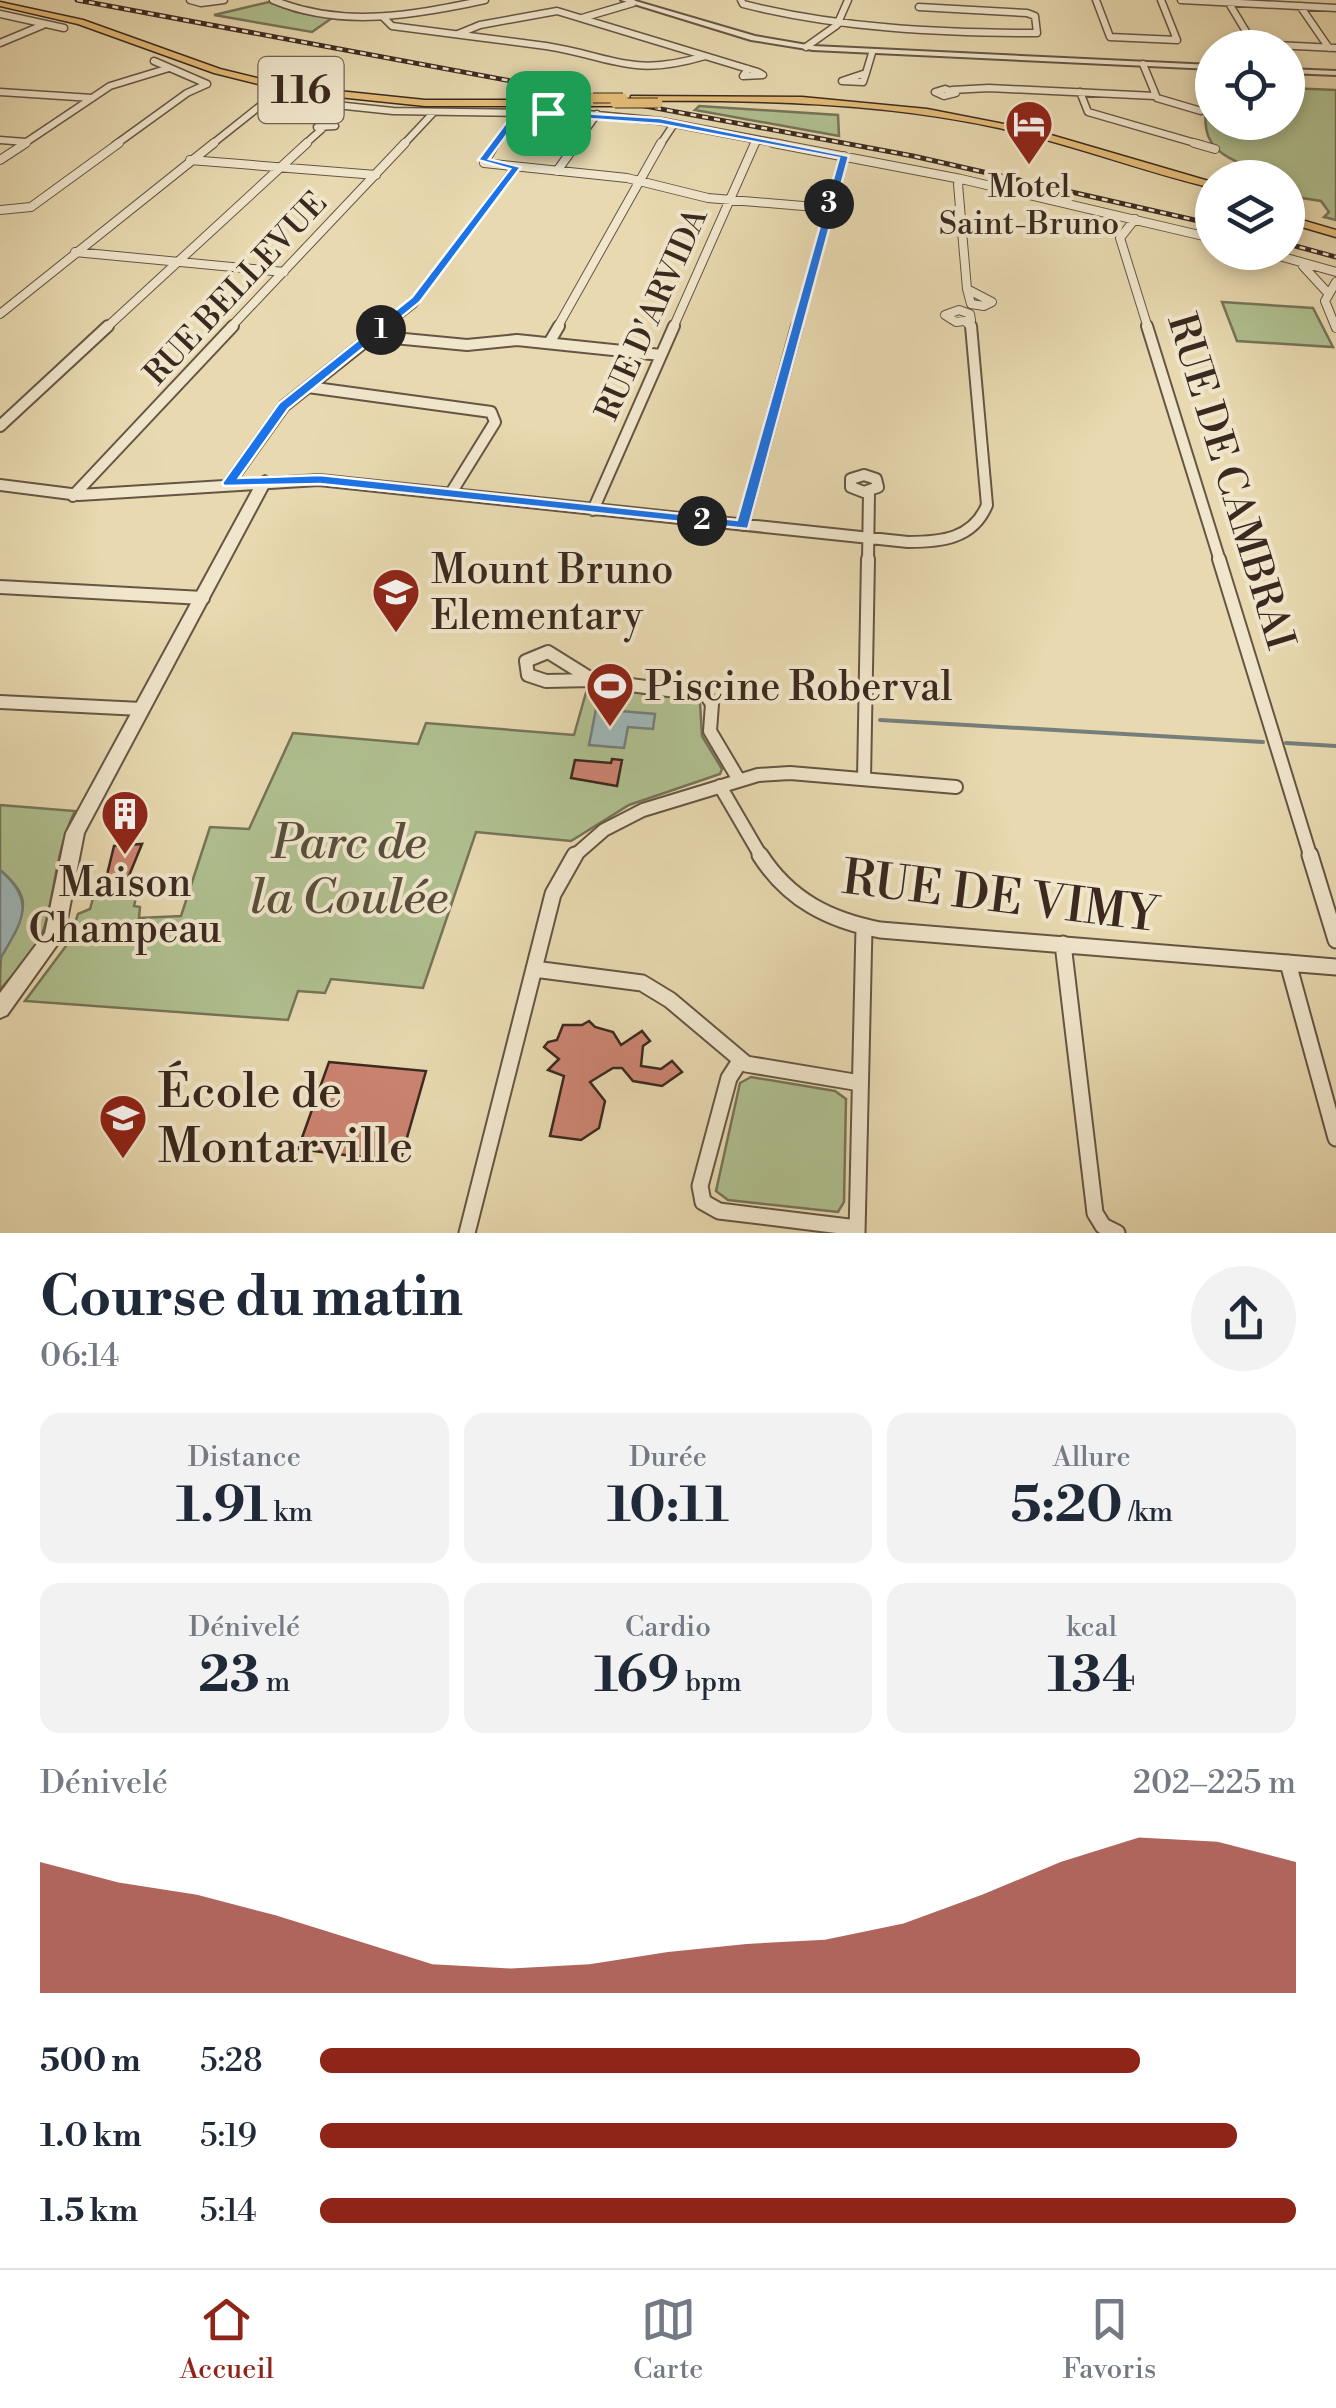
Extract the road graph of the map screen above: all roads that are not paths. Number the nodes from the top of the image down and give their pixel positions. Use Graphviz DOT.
graph roads {
  1 [pos="18,0"];
  2 [pos="190,0"];
  3 [pos="224,0"];
  4 [pos="274,0"];
  5 [pos="486,0"];
  6 [pos="741,0"];
  7 [pos="848,0"];
  8 [pos="1096,0"];
  9 [pos="1161,0"];
  10 [pos="1182,0"];
  11 [pos="629,1"];
  12 [pos="1228,1"];
  13 [pos="0,4"];
  14 [pos="919,4"];
  15 [pos="1300,6"];
  16 [pos="1336,8"];
  17 [pos="0,14"];
  18 [pos="383,16"];
  19 [pos="582,18"];
  20 [pos="840,20"];
  21 [pos="47,24"];
  22 [pos="913,27"];
  23 [pos="64,28"];
  24 [pos="1245,30"];
  25 [pos="458,34"];
  26 [pos="0,43"];
  27 [pos="806,47"];
  28 [pos="1305,47"];
  29 [pos="1333,48"];
  30 [pos="872,53"];
  31 [pos="705,56"];
  32 [pos="154,61"];
  33 [pos="1143,64"];
  34 [pos="1195,67"];
  35 [pos="169,68"];
  36 [pos="748,69"];
  37 [pos="1305,72"];
  38 [pos="866,73"];
  39 [pos="1336,73"];
  40 [pos="952,90"];
  41 [pos="0,92"];
  42 [pos="1080,92"];
  43 [pos="1156,96"];
  44 [pos="92,98"];
  45 [pos="1195,109"];
  46 [pos="432,113"];
  47 [pos="518,114"];
  48 [pos="597,114"];
  49 [pos="674,124"];
  50 [pos="322,129"];
  51 [pos="0,140"];
  52 [pos="756,140"];
  53 [pos="26,142"];
  54 [pos="1215,149"];
  55 [pos="844,156"];
  56 [pos="0,160"];
  57 [pos="190,160"];
  58 [pos="282,167"];
  59 [pos="516,167"];
  60 [pos="557,171"];
  61 [pos="376,175"];
  62 [pos="962,179"];
  63 [pos="640,181"];
  64 [pos="1195,181"];
  65 [pos="1195,191"];
  66 [pos="728,200"];
  67 [pos="827,208"];
  68 [pos="0,210"];
  69 [pos="1305,214"];
  70 [pos="1135,219"];
  71 [pos="1305,224"];
  72 [pos="1336,224"];
  73 [pos="1195,234"];
  74 [pos="1336,234"];
  75 [pos="75,252"];
  76 [pos="178,262"];
  77 [pos="1305,264"];
  78 [pos="1305,268"];
  79 [pos="284,272"];
  80 [pos="1336,272"];
  81 [pos="1336,282"];
  82 [pos="967,289"];
  83 [pos="1327,292"];
  84 [pos="0,314"];
  85 [pos="966,322"];
  86 [pos="1336,328"];
  87 [pos="374,336"];
  88 [pos="549,343"];
  89 [pos="661,354"];
  90 [pos="308,386"];
  91 [pos="0,426"];
  92 [pos="265,480"];
  93 [pos="229,483"];
  94 [pos="0,486"];
  95 [pos="869,492"];
  96 [pos="451,494"];
  97 [pos="73,496"];
  98 [pos="593,510"];
  99 [pos="743,526"];
  100 [pos="868,538"];
  101 [pos="0,587"];
  102 [pos="202,598"];
  103 [pos="593,680"];
  104 [pos="0,702"];
  105 [pos="141,709"];
  106 [pos="864,778"];
  107 [pos="740,780"];
  108 [pos="720,786"];
  109 [pos="956,787"];
  110 [pos="864,928"];
  111 [pos="1336,940"];
  112 [pos="1063,944"];
  113 [pos="1288,963"];
  114 [pos="1336,967"];
  115 [pos="534,968"];
  116 [pos="0,1009"];
  117 [pos="740,1060"];
  118 [pos="860,1082"];
  119 [pos="1336,1138"];
  120 [pos="857,1231"];
  121 [pos="467,1233"];
  122 [pos="1117,1233"];
  1 -- 64 [label="main road, 116, bridge"];
  2 -- 3 [label="street"];
  4 -- 18 [label="street"];
  5 -- 18 [label="street"];
  6 -- 20 [label="street"];
  7 -- 20 [label="street"];
  8 -- 9 [label="street"];
  10 -- 12 [label="street"];
  11 -- 19 [label="street"];
  11 -- 27 [label="street"];
  12 -- 15 [label="street"];
  12 -- 24 [label="street"];
  13 -- 65 [label="main road, 116, bridge"];
  14 -- 22 [label="street"];
  14 -- 22 [label="street"];
  15 -- 16 [label="street"];
  15 -- 29 [label="street"];
  17 -- 21 [label="street"];
  18 -- 25 [label="street"];
  19 -- 25 [label="street"];
  19 -- 31 [label="street"];
  20 -- 22 [label="street"];
  20 -- 27 [label="street"];
  21 -- 23 [label="street"];
  21 -- 26 [label="street"];
  25 -- 31 [label="street"];
  27 -- 30 [label="street"];
  28 -- 29 [label="street"];
  30 -- 33 [label="street"];
  30 -- 38 [label="street"];
  31 -- 36 [label="street"];
  32 -- 35 [label="street"];
  33 -- 34 [label="street"];
  33 -- 43 [label="street"];
  35 -- 44 [label="street"];
  35 -- 68 [label="street"];
  37 -- 39 [label="street"];
  40 -- 42 [label="street"];
  41 -- 44 [label="street"];
  42 -- 43 [label="street"];
  42 -- 54 [label="street"];
  43 -- 45 [label="street"];
  44 -- 53 [label="street"];
  46 -- 47 [label="street"];
  46 -- 57 [label="street"];
  46 -- 61 [label="street, RUE BELLEVUE"];
  47 -- 48 [label="street"];
  47 -- 59 [label="street"];
  48 -- 49 [label="street"];
  48 -- 60 [label="street"];
  49 -- 52 [label="street"];
  49 -- 63 [label="street"];
  50 -- 58 [label="street"];
  51 -- 53 [label="street"];
  52 -- 55 [label="street"];
  52 -- 66 [label="street, RUE D'ARVIDA"];
  53 -- 56 [label="street"];
  55 -- 62 [label="street"];
  55 -- 67 [label="street"];
  57 -- 58 [label="street"];
  57 -- 75 [label="street"];
  58 -- 61 [label="street"];
  58 -- 76 [label="street"];
  59 -- 60 [label="street"];
  59 -- 87 [label="street"];
  60 -- 63 [label="street"];
  61 -- 79 [label="street, RUE BELLEVUE"];
  62 -- 70 [label="street"];
  62 -- 82 [label="street"];
  63 -- 66 [label="street"];
  63 -- 88 [label="street"];
  66 -- 67 [label="street"];
  66 -- 89 [label="street, RUE D'ARVIDA"];
  67 -- 99 [label="street"];
  69 -- 72 [label="main road"];
  70 -- 73 [label="street"];
  70 -- 111 [label="street, RUE DE CAMBRAI"];
  71 -- 74 [label="main road"];
  75 -- 76 [label="street"];
  75 -- 84 [label="street"];
  76 -- 79 [label="street"];
  76 -- 91 [label="street"];
  77 -- 80 [label="street"];
  78 -- 83 [label="street"];
  79 -- 97 [label="street, RUE BELLEVUE"];
  81 -- 83 [label="street"];
  83 -- 86 [label="street"];
  85 -- 100 [label="street"];
  87 -- 88 [label="street"];
  87 -- 90 [label="street"];
  88 -- 89 [label="street"];
  89 -- 98 [label="street, RUE D'ARVIDA"];
  90 -- 93 [label="street"];
  90 -- 96 [label="street"];
  92 -- 93 [label="street"];
  92 -- 96 [label="street"];
  92 -- 102 [label="street"];
  93 -- 97 [label="street"];
  94 -- 97 [label="street"];
  95 -- 100 [label="street"];
  96 -- 98 [label="street"];
  98 -- 99 [label="street"];
  99 -- 100 [label="street"];
  100 -- 106 [label="street"];
  101 -- 102 [label="street"];
  102 -- 105 [label="street"];
  103 -- 103 [label="street"];
  103 -- 107 [label="street"];
  104 -- 105 [label="street"];
  105 -- 116 [label="street"];
  106 -- 107 [label="street"];
  106 -- 109 [label="street"];
  107 -- 108 [label="street"];
  108 -- 110 [label="street, RUE DE VIMY"];
  108 -- 115 [label="street"];
  110 -- 112 [label="street, RUE DE VIMY"];
  110 -- 118 [label="street"];
  112 -- 113 [label="street, RUE DE VIMY"];
  112 -- 122 [label="street"];
  113 -- 114 [label="street, RUE DE VIMY"];
  113 -- 119 [label="street"];
  115 -- 117 [label="street"];
  115 -- 121 [label="street"];
  117 -- 118 [label="street"];
  117 -- 120 [label="street"];
  118 -- 120 [label="street"];
}
